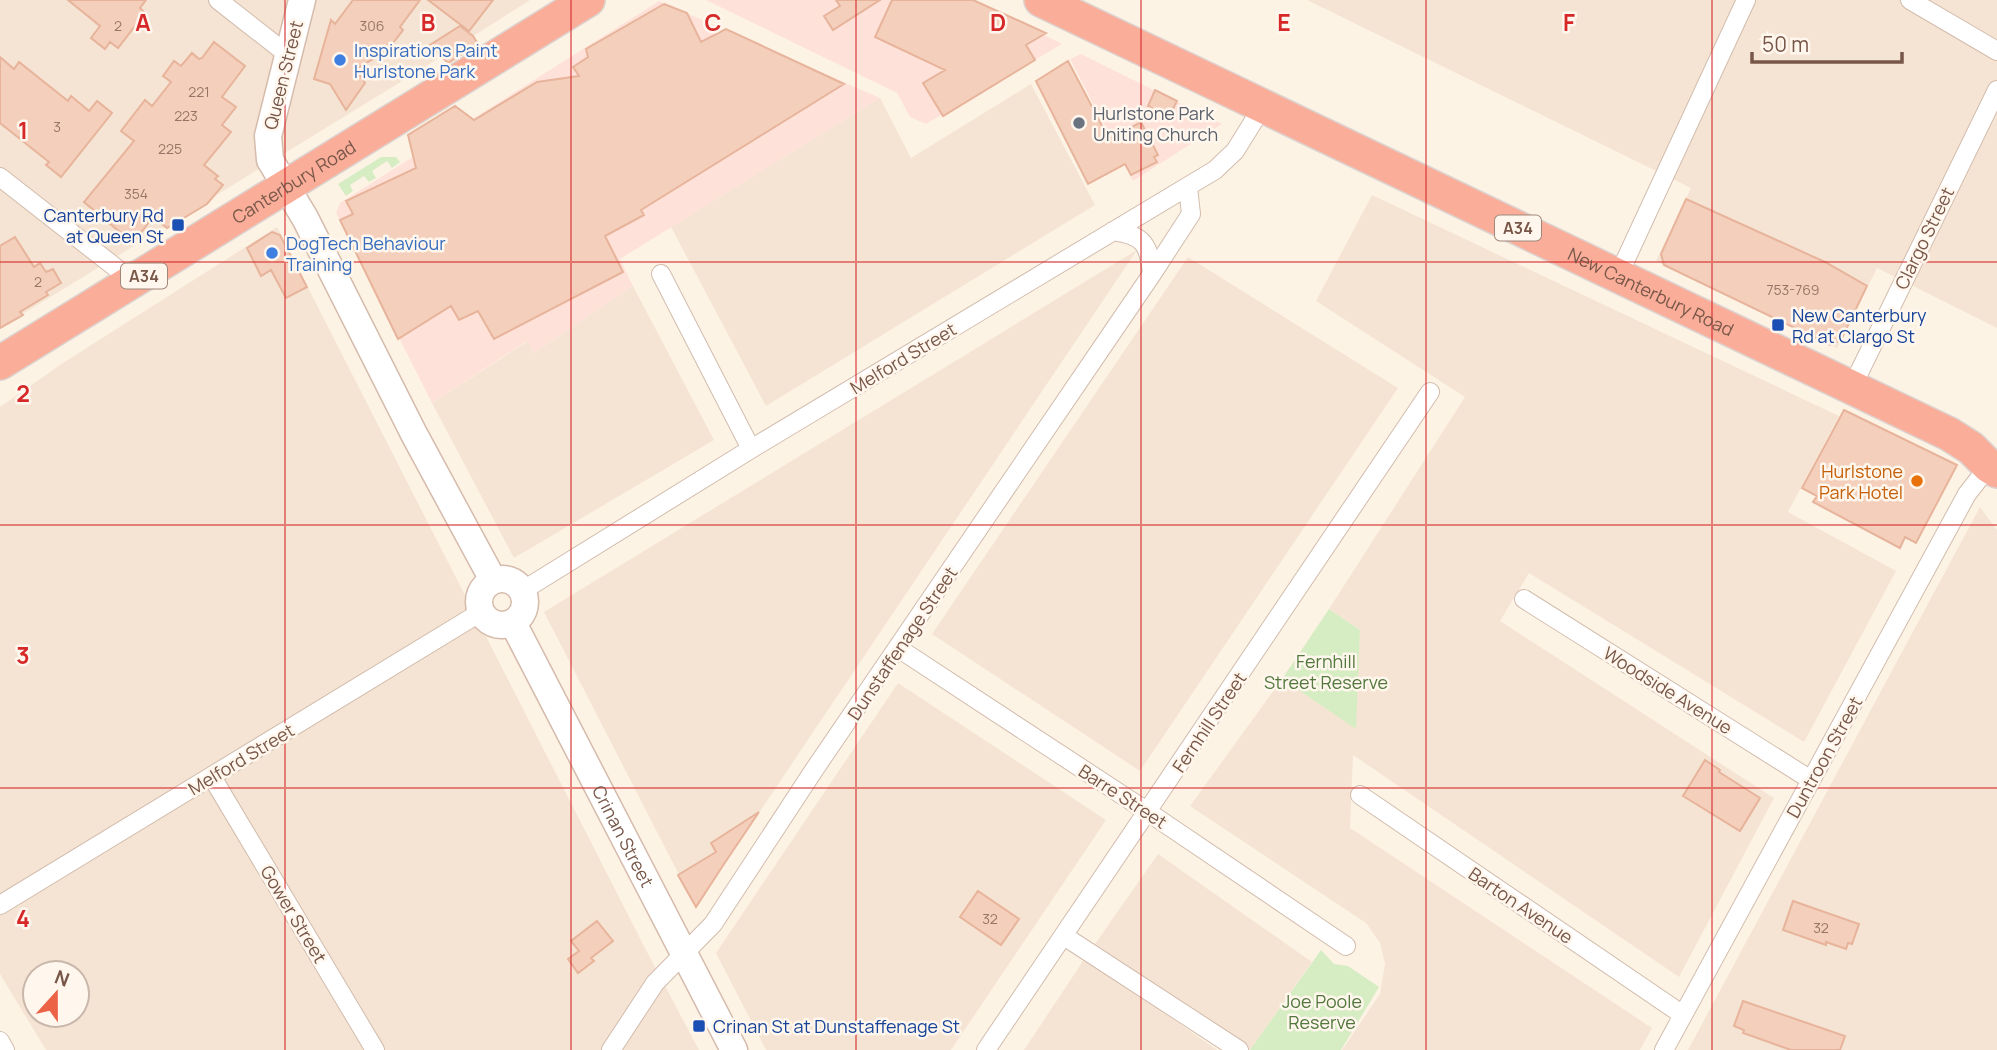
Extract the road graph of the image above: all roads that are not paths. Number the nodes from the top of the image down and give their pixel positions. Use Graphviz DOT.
graph roads {
  1 [pos="218,0"];
  2 [pos="302,0"];
  3 [pos="588,0"];
  4 [pos="1041,0"];
  5 [pos="1746,0"];
  6 [pos="1910,0"];
  7 [pos="1997,51"];
  8 [pos="287,54"];
  9 [pos="1997,90"];
  10 [pos="1263,106"];
  11 [pos="0,177"];
  12 [pos="287,187"];
  13 [pos="1188,187"];
  14 [pos="1170,198"];
  15 [pos="1182,227"];
  16 [pos="1113,231"];
  17 [pos="662,274"];
  18 [pos="1153,274"];
  19 [pos="1618,276"];
  20 [pos="134,282"];
  21 [pos="0,363"];
  22 [pos="1852,387"];
  23 [pos="1430,392"];
  24 [pos="751,449"];
  25 [pos="1994,476"];
  26 [pos="493,580"];
  27 [pos="522,591"];
  28 [pos="1524,599"];
  29 [pos="481,612"];
  30 [pos="513,623"];
  31 [pos="898,649"];
  32 [pos="212,777"];
  33 [pos="1811,780"];
  34 [pos="1360,795"];
  35 [pos="1148,812"];
  36 [pos="0,905"];
  37 [pos="1064,936"];
  38 [pos="1346,946"];
  39 [pos="684,955"];
  40 [pos="1683,1015"];
  41 [pos="0,1041"];
  42 [pos="5,1050"];
  43 [pos="375,1050"];
  44 [pos="611,1050"];
  45 [pos="734,1050"];
  46 [pos="986,1050"];
  47 [pos="1239,1050"];
  48 [pos="1664,1050"];
  1 -- 8 [label="street"];
  2 -- 8 [label="street, Queen Street"];
  3 -- 12 [label="highway, Canterbury Road / A34"];
  4 -- 10 [label="highway, New Canterbury Road / A34"];
  5 -- 19 [label="street"];
  6 -- 7 [label="street"];
  8 -- 12 [label="street, Queen Street"];
  9 -- 22 [label="street, Clargo Street"];
  10 -- 13 [label="street, Melford Street"];
  10 -- 19 [label="highway, New Canterbury Road / A34"];
  11 -- 20 [label="street"];
  12 -- 20 [label="highway, Canterbury Road / A34"];
  12 -- 26 [label="street"];
  13 -- 14 [label="street, Melford Street"];
  13 -- 15 [label="street, Dunstaffenage Street"];
  14 -- 15 [label="street"];
  14 -- 16 [label="street, Melford Street"];
  15 -- 18 [label="street, Dunstaffenage Street"];
  16 -- 18 [label="street"];
  16 -- 24 [label="street, Melford Street"];
  17 -- 24 [label="street"];
  18 -- 31 [label="street, Dunstaffenage Street"];
  19 -- 22 [label="highway, New Canterbury Road / A34"];
  20 -- 21 [label="highway, Canterbury Road / A34"];
  22 -- 25 [label="highway, New Canterbury Road / A34"];
  23 -- 35 [label="street, Fernhill Street"];
  24 -- 27 [label="street, Melford Street"];
  25 -- 33 [label="street, Duntroon Street"];
  26 -- 27 [label="street"];
  26 -- 29 [label="street"];
  27 -- 30 [label="street"];
  28 -- 33 [label="street, Woodside Avenue"];
  29 -- 30 [label="street"];
  29 -- 32 [label="street, Melford Street"];
  30 -- 39 [label="street, Crinan Street"];
  31 -- 35 [label="street, Barre Street"];
  31 -- 39 [label="street, Dunstaffenage Street"];
  32 -- 36 [label="street, Melford Street"];
  32 -- 43 [label="street, Gower Street"];
  33 -- 40 [label="street, Duntroon Street"];
  34 -- 40 [label="street, Barton Avenue"];
  35 -- 37 [label="street, Fernhill Street"];
  35 -- 38 [label="street, Barre Street"];
  37 -- 46 [label="street, Fernhill Street"];
  37 -- 47 [label="street"];
  39 -- 44 [label="street, Dunstaffenage Street"];
  39 -- 45 [label="street, Crinan Street"];
  40 -- 48 [label="street, Duntroon Street"];
  41 -- 42 [label="street"];
}
